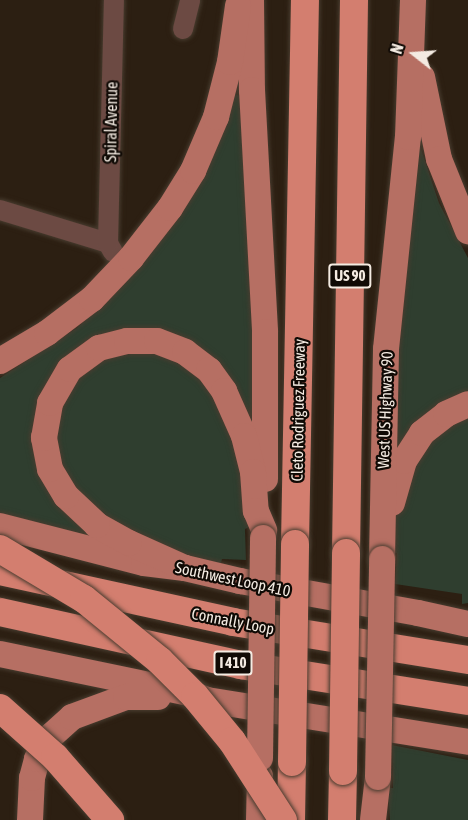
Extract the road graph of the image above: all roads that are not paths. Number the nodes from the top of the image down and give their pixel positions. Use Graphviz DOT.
graph roads {
  1 [pos="114,0"];
  2 [pos="190,0"];
  3 [pos="238,0"];
  4 [pos="251,0"];
  5 [pos="305,0"];
  6 [pos="354,0"];
  7 [pos="413,0"];
  8 [pos="413,28"];
  9 [pos="183,29"];
  10 [pos="0,210"];
  11 [pos="468,231"];
  12 [pos="108,243"];
  13 [pos="122,268"];
  14 [pos="0,361"];
  15 [pos="468,405"];
  16 [pos="0,526"];
  17 [pos="264,534"];
  18 [pos="0,549"];
  19 [pos="382,549"];
  20 [pos="185,568"];
  21 [pos="0,571"];
  22 [pos="0,612"];
  23 [pos="468,612"];
  24 [pos="418,613"];
  25 [pos="468,624"];
  26 [pos="0,654"];
  27 [pos="468,660"];
  28 [pos="207,700"];
  29 [pos="468,701"];
  30 [pos="0,708"];
  31 [pos="466,743"];
  32 [pos="378,803"];
  33 [pos="264,818"];
  34 [pos="30,820"];
  35 [pos="110,820"];
  36 [pos="291,820"];
  37 [pos="342,820"];
  1 -- 12 [label="street, Spiral Avenue"];
  2 -- 9 [label="street"];
  3 -- 13 [label="main road"];
  4 -- 17 [label="main road"];
  5 -- 36 [label="highway, Cleto Rodriguez Freeway, bridge"];
  6 -- 37 [label="highway, US 90, bridge"];
  7 -- 8 [label="main road, West US Highway 90"];
  8 -- 11 [label="main road"];
  8 -- 19 [label="main road, West US Highway 90"];
  10 -- 12 [label="street"];
  12 -- 13 [label="street"];
  13 -- 14 [label="main road"];
  15 -- 19 [label="main road"];
  16 -- 20 [label="main road, Southwest Loop 410"];
  17 -- 20 [label="main road"];
  17 -- 33 [label="main road, bridge"];
  18 -- 33 [label="highway, bridge"];
  19 -- 32 [label="main road, West US Highway 90, bridge"];
  20 -- 24 [label="main road, Southwest Loop 410"];
  21 -- 27 [label="highway, Connally Loop"];
  22 -- 29 [label="highway, I 410"];
  23 -- 24 [label="main road"];
  24 -- 25 [label="main road, Southwest Loop 410"];
  26 -- 28 [label="main road"];
  28 -- 31 [label="main road"];
  28 -- 34 [label="main road"];
  30 -- 35 [label="highway, bridge"];
}
